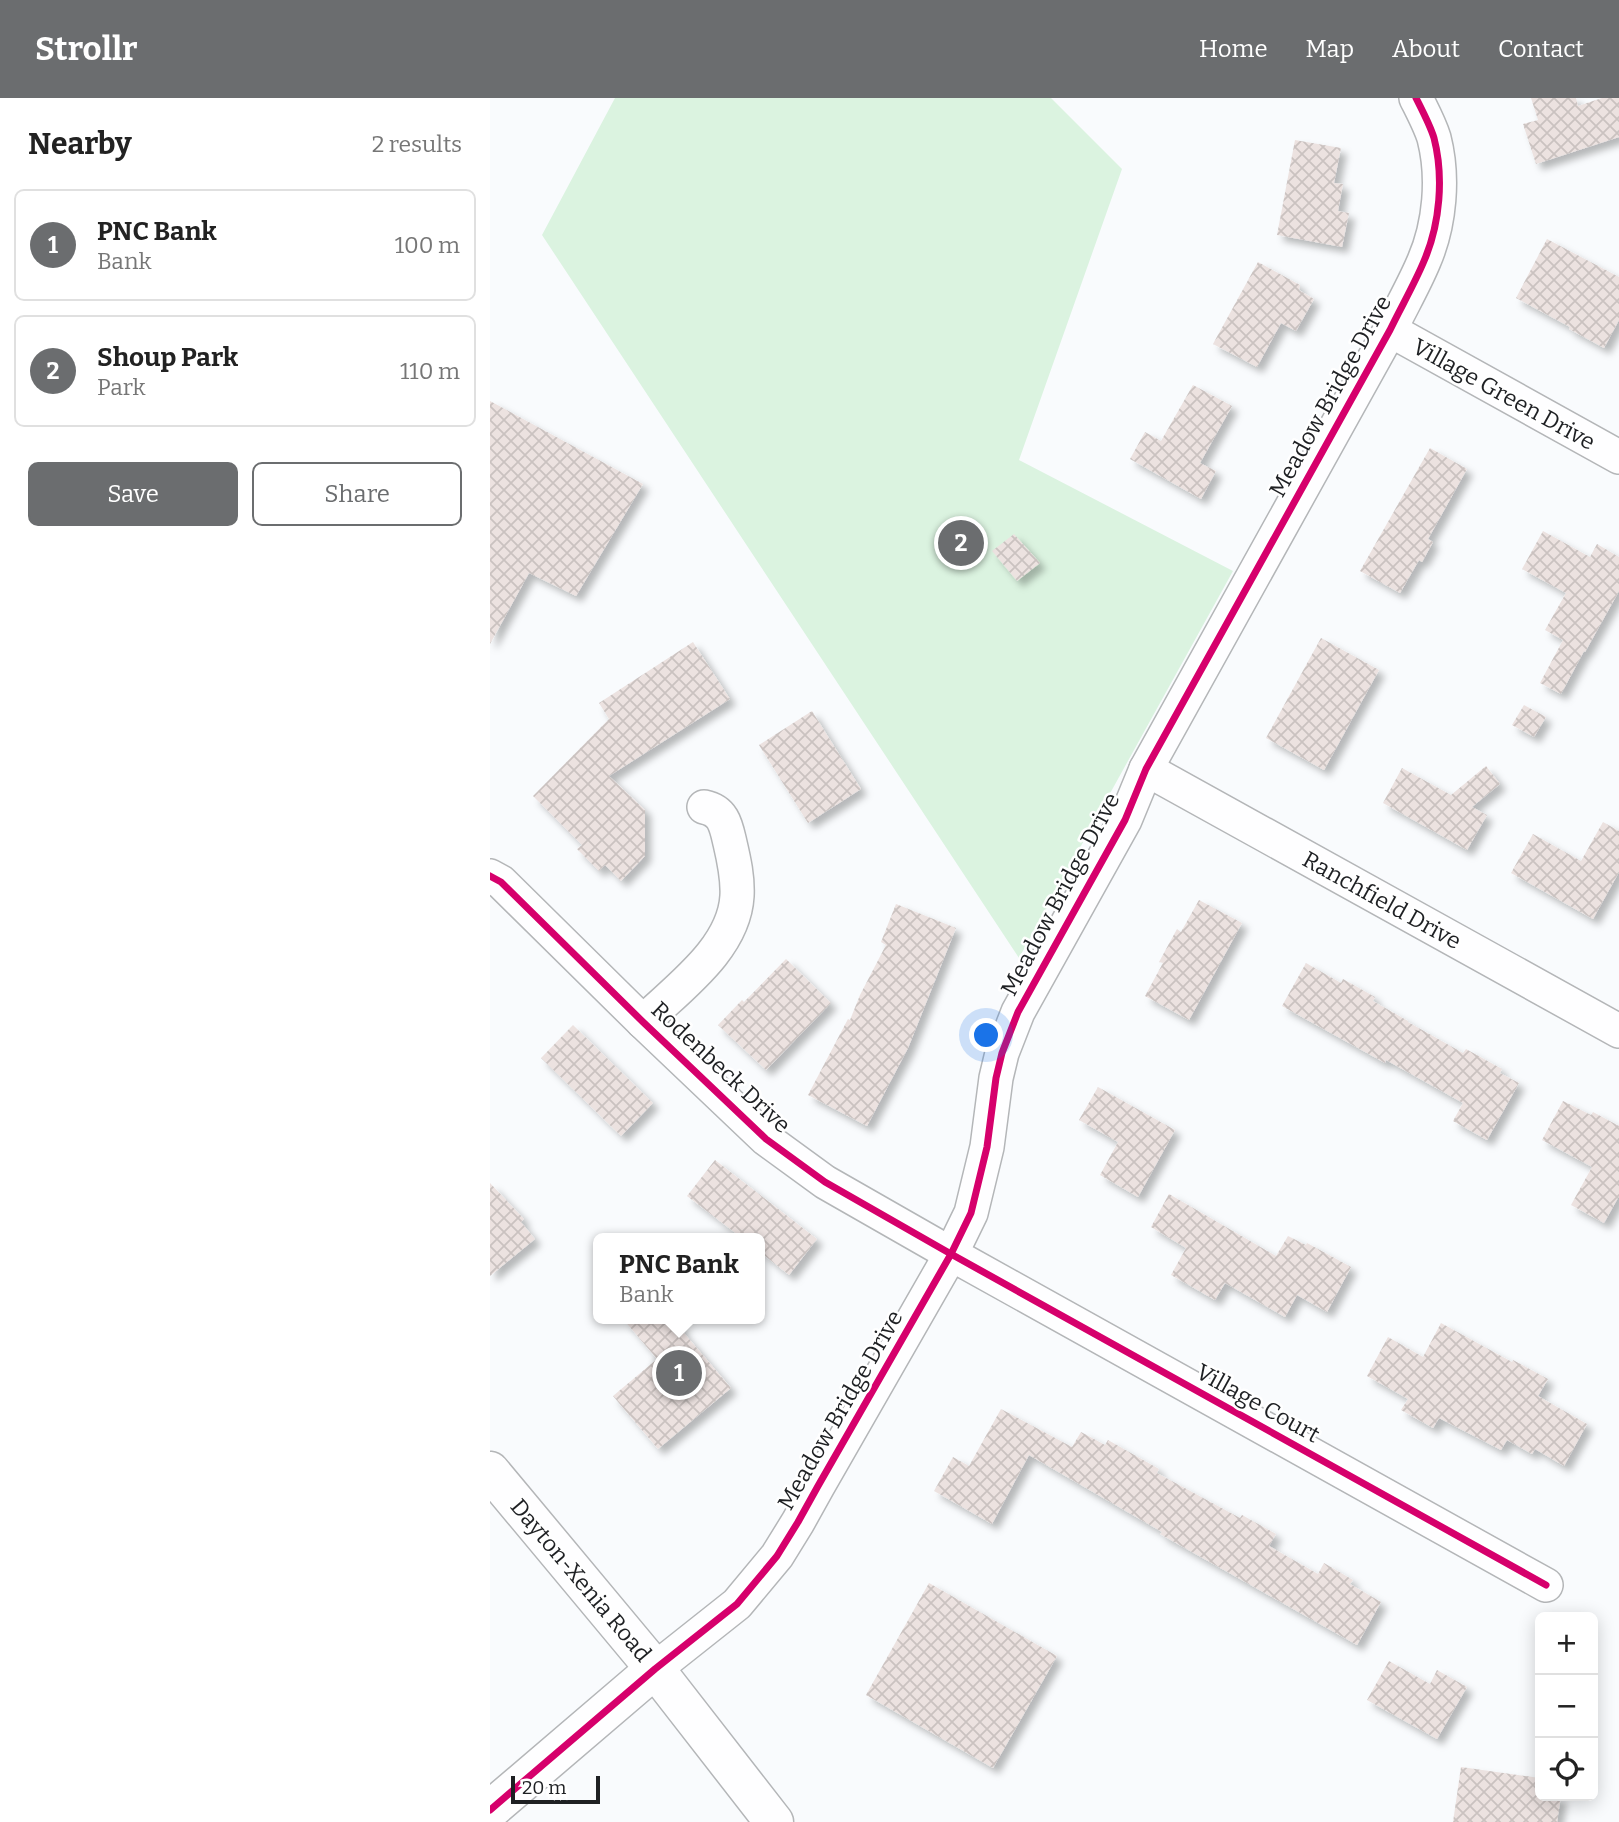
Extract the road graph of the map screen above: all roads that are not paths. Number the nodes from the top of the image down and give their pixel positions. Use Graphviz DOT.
graph roads {
  1 [pos="1416,98"];
  2 [pos="1390,330"];
  3 [pos="1619,457"];
  4 [pos="1146,769"];
  5 [pos="704,807"];
  6 [pos="490,876"];
  7 [pos="643,1022"];
  8 [pos="1619,1031"];
  9 [pos="951,1254"];
  10 [pos="490,1471"];
  11 [pos="1546,1585"];
  12 [pos="655,1669"];
  13 [pos="490,1810"];
  14 [pos="774,1822"];
  1 -- 2 [label="street, Meadow Bridge Drive"];
  2 -- 3 [label="street, Village Green Drive"];
  2 -- 4 [label="street, Meadow Bridge Drive"];
  4 -- 8 [label="street, Ranchfield Drive"];
  4 -- 9 [label="street, Meadow Bridge Drive"];
  5 -- 7 [label="street"];
  6 -- 7 [label="street, Rodenbeck Drive"];
  7 -- 9 [label="street, Rodenbeck Drive"];
  9 -- 11 [label="street, Village Court"];
  9 -- 12 [label="street, Meadow Bridge Drive"];
  10 -- 12 [label="main road, Dayton-Xenia Road"];
  12 -- 13 [label="main road, Meadow Bridge Drive"];
  12 -- 14 [label="main road, Dayton-Xenia Road"];
}
